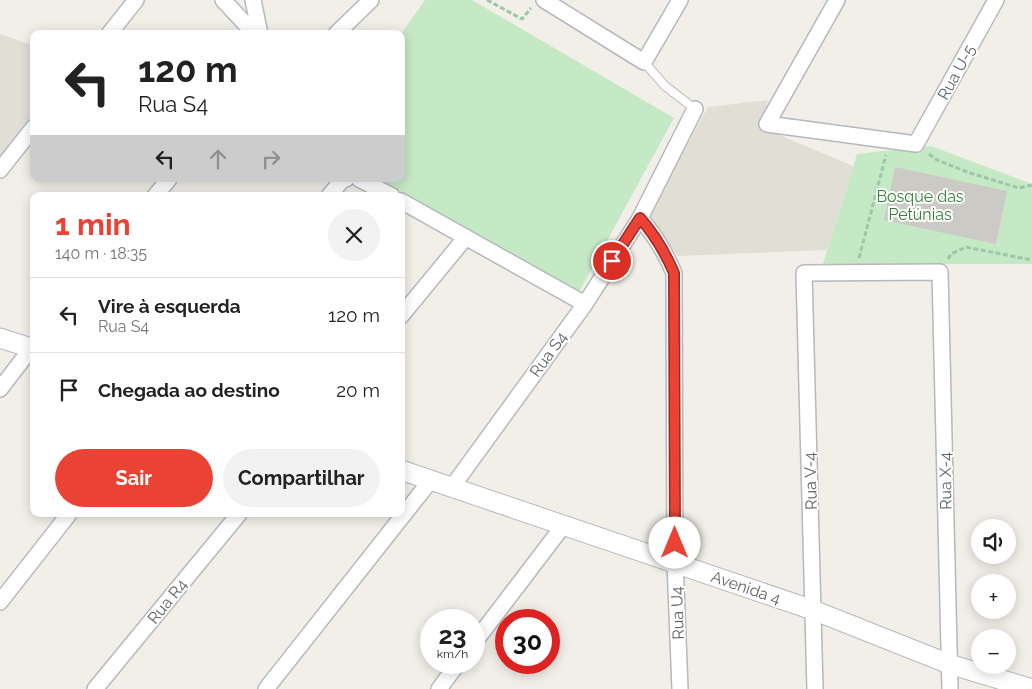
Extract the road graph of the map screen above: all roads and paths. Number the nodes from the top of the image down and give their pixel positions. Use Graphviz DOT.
graph roads {
  1 [pos="136,0"];
  2 [pos="223,0"];
  3 [pos="253,0"];
  4 [pos="371,0"];
  5 [pos="487,0"];
  6 [pos="680,0"];
  7 [pos="837,0"];
  8 [pos="996,0"];
  9 [pos="539,3"];
  10 [pos="112,30"];
  11 [pos="251,30"];
  12 [pos="259,30"];
  13 [pos="340,30"];
  14 [pos="644,62"];
  15 [pos="695,108"];
  16 [pos="30,133"];
  17 [pos="889,140"];
  18 [pos="916,144"];
  19 [pos="0,170"];
  20 [pos="167,182"];
  21 [pos="342,182"];
  22 [pos="365,182"];
  23 [pos="1032,185"];
  24 [pos="158,192"];
  25 [pos="333,192"];
  26 [pos="384,192"];
  27 [pos="405,203"];
  28 [pos="640,218"];
  29 [pos="466,238"];
  30 [pos="1032,260"];
  31 [pos="940,272"];
  32 [pos="856,273"];
  33 [pos="585,304"];
  34 [pos="405,311"];
  35 [pos="0,338"];
  36 [pos="30,346"];
  37 [pos="30,351"];
  38 [pos="0,389"];
  39 [pos="405,471"];
  40 [pos="431,480"];
  41 [pos="452,487"];
  42 [pos="405,513"];
  43 [pos="67,517"];
  44 [pos="237,517"];
  45 [pos="402,517"];
  46 [pos="564,526"];
  47 [pos="675,562"];
  48 [pos="0,602"];
  49 [pos="813,610"];
  50 [pos="485,630"];
  51 [pos="949,664"];
  52 [pos="450,674"];
  53 [pos="1032,688"];
  54 [pos="95,689"];
  55 [pos="266,689"];
  56 [pos="439,689"];
  57 [pos="680,689"];
  58 [pos="815,689"];
  59 [pos="950,689"];
  1 -- 10 [label="street"];
  2 -- 11 [label="street"];
  3 -- 12 [label="street"];
  4 -- 13 [label="street"];
  5 -- 9 [label="path"];
  6 -- 14 [label="street"];
  7 -- 17 [label="street"];
  8 -- 18 [label="street, Rua U-5"];
  9 -- 14 [label="street"];
  14 -- 15 [label="lane"];
  15 -- 28 [label="street, Rua S4"];
  16 -- 19 [label="street"];
  17 -- 18 [label="street"];
  17 -- 32 [label="path"];
  18 -- 23 [label="path"];
  20 -- 24 [label="street"];
  21 -- 25 [label="street"];
  22 -- 26 [label="street"];
  27 -- 29 [label="street"];
  28 -- 33 [label="street, Rua S4"];
  28 -- 47 [label="street, Rua U4"];
  29 -- 33 [label="street"];
  29 -- 34 [label="street"];
  30 -- 31 [label="path"];
  31 -- 32 [label="street"];
  31 -- 51 [label="street, Rua X-4"];
  32 -- 49 [label="street, Rua V-4"];
  33 -- 41 [label="street, Rua S4"];
  35 -- 36 [label="street"];
  37 -- 38 [label="street"];
  39 -- 40 [label="street, Avenida 4"];
  40 -- 41 [label="street, Avenida 4"];
  40 -- 42 [label="street"];
  41 -- 46 [label="street, Avenida 4"];
  43 -- 48 [label="street"];
  44 -- 54 [label="street, Rua R4"];
  45 -- 55 [label="street"];
  46 -- 47 [label="street, Avenida 4"];
  46 -- 50 [label="street"];
  47 -- 49 [label="street, Avenida 4"];
  47 -- 57 [label="street, Rua U4"];
  49 -- 51 [label="street, Avenida 4"];
  49 -- 58 [label="street, Rua V-4"];
  51 -- 53 [label="street, Avenida 4"];
  51 -- 59 [label="street, Rua X-4"];
  52 -- 56 [label="street"];
}
